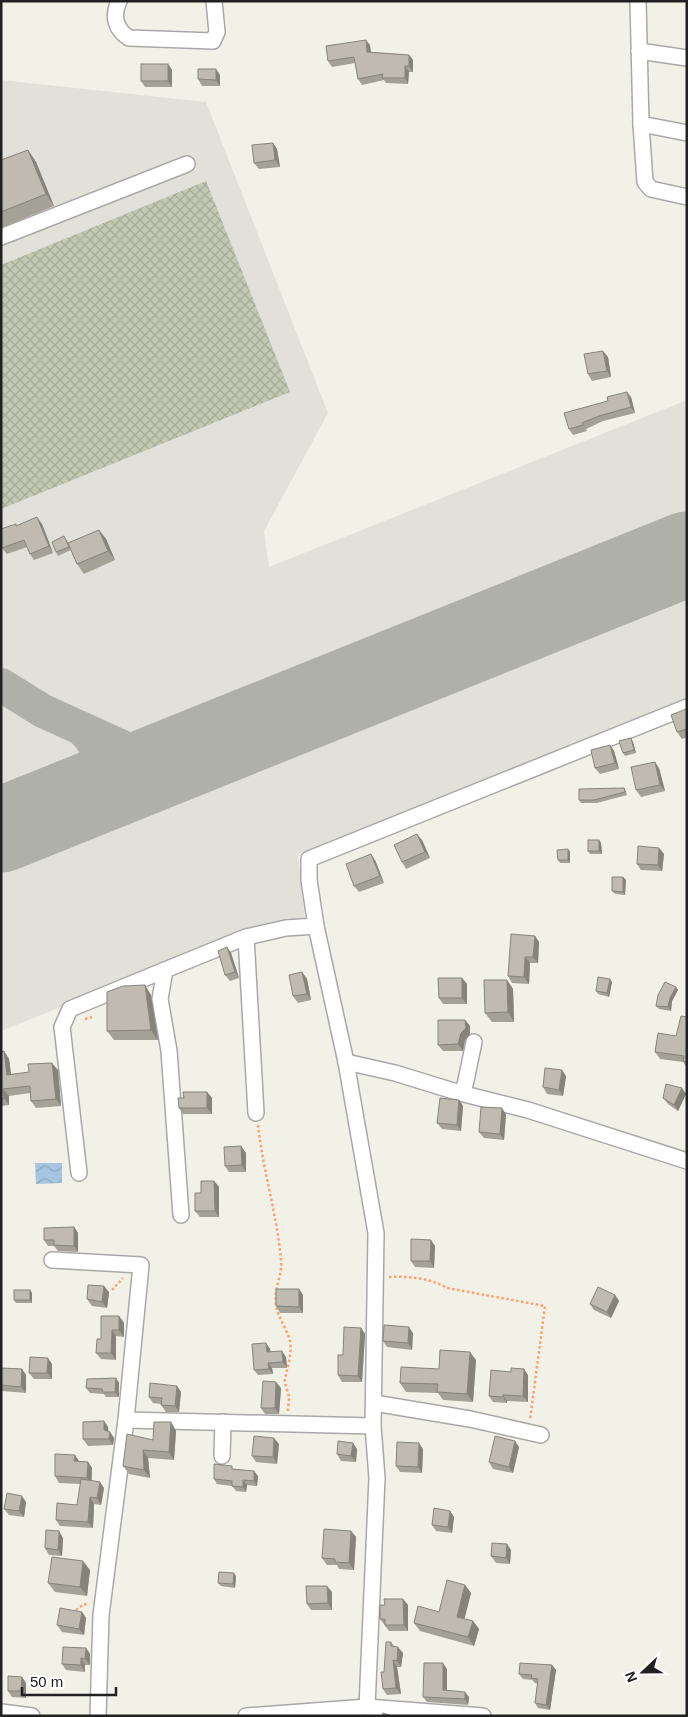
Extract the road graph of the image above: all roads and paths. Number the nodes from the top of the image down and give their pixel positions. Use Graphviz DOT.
graph roads {
  1 [pos="119,1"];
  2 [pos="214,1"];
  3 [pos="638,1"];
  4 [pos="639,51"];
  5 [pos="687,58"];
  6 [pos="641,124"];
  7 [pos="687,133"];
  8 [pos="187,164"];
  9 [pos="687,197"];
  10 [pos="1,237"];
  11 [pos="687,707"];
  12 [pos="316,926"];
  13 [pos="246,937"];
  14 [pos="165,970"];
  15 [pos="474,1042"];
  16 [pos="346,1062"];
  17 [pos="460,1093"];
  18 [pos="256,1113"];
  19 [pos="687,1161"];
  20 [pos="80,1173"];
  21 [pos="182,1215"];
  22 [pos="52,1260"];
  23 [pos="375,1277"];
  24 [pos="374,1403"];
  25 [pos="126,1420"];
  26 [pos="222,1422"];
  27 [pos="288,1423"];
  28 [pos="373,1426"];
  29 [pos="535,1434"];
  30 [pos="222,1456"];
  31 [pos="367,1707"];
  32 [pos="1,1712"];
  33 [pos="32,1716"];
  34 [pos="98,1716"];
  35 [pos="246,1716"];
  36 [pos="483,1716"];
  1 -- 2 [label="street"];
  3 -- 4 [label="street"];
  4 -- 5 [label="street"];
  4 -- 6 [label="street"];
  6 -- 7 [label="street"];
  6 -- 9 [label="street"];
  8 -- 10 [label="street"];
  11 -- 12 [label="street"];
  12 -- 13 [label="street"];
  12 -- 16 [label="street"];
  13 -- 14 [label="street"];
  13 -- 18 [label="street"];
  14 -- 20 [label="street"];
  14 -- 21 [label="street"];
  15 -- 17 [label="street"];
  16 -- 17 [label="street"];
  16 -- 23 [label="street"];
  17 -- 19 [label="street"];
  18 -- 27 [label="path"];
  22 -- 25 [label="street"];
  23 -- 24 [label="street"];
  23 -- 29 [label="path"];
  24 -- 28 [label="street"];
  24 -- 29 [label="street"];
  25 -- 26 [label="street"];
  25 -- 34 [label="street"];
  26 -- 27 [label="street"];
  26 -- 30 [label="street"];
  27 -- 28 [label="street"];
  28 -- 31 [label="street"];
  31 -- 35 [label="street"];
  31 -- 36 [label="street"];
  32 -- 33 [label="street"];
}
